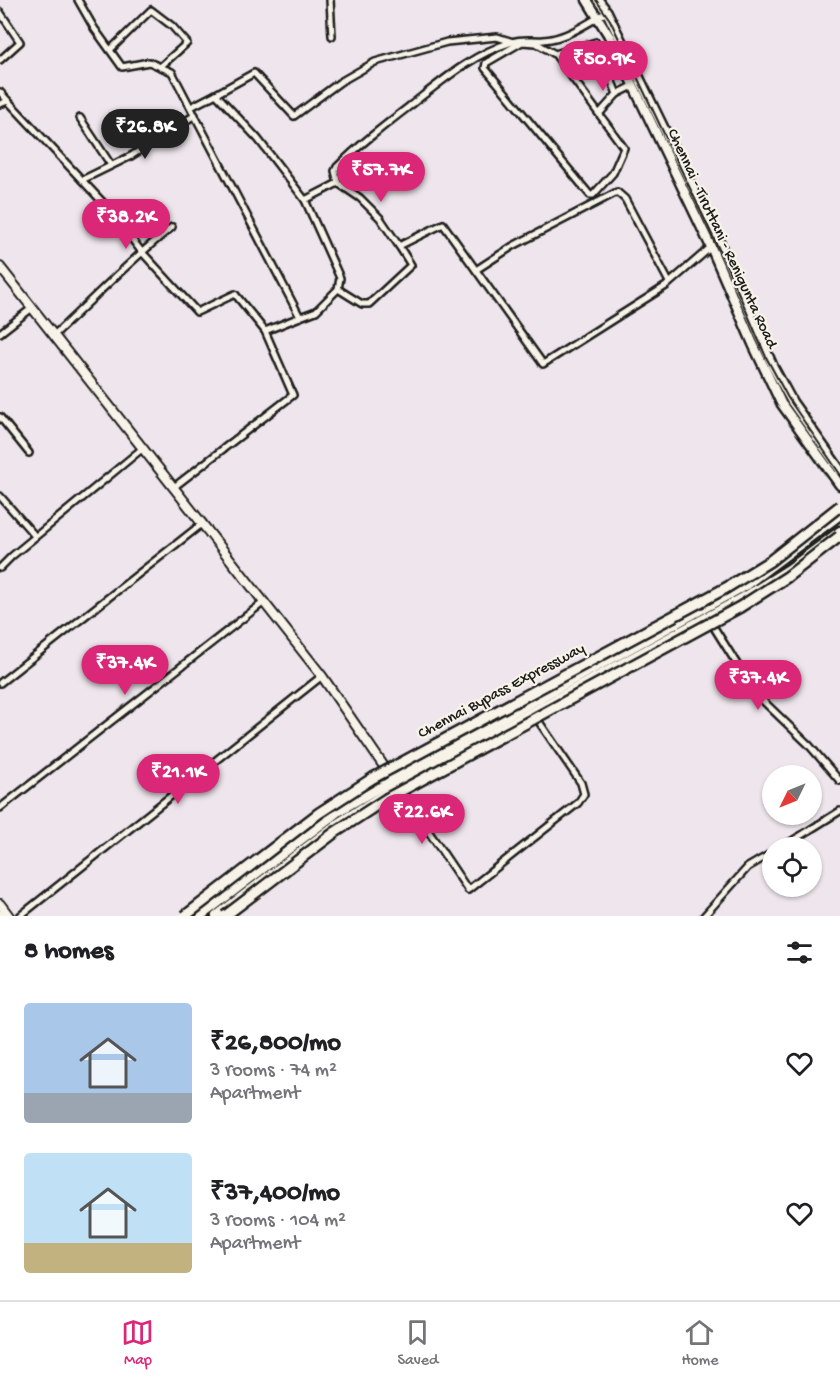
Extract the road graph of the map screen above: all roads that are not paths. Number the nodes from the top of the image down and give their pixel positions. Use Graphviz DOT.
graph roads {
  1 [pos="78,0"];
  2 [pos="330,0"];
  3 [pos="587,0"];
  4 [pos="598,0"];
  5 [pos="0,12"];
  6 [pos="607,12"];
  7 [pos="599,17"];
  8 [pos="332,36"];
  9 [pos="513,42"];
  10 [pos="110,50"];
  11 [pos="555,54"];
  12 [pos="0,60"];
  13 [pos="160,67"];
  14 [pos="633,86"];
  15 [pos="0,92"];
  16 [pos="216,94"];
  17 [pos="617,94"];
  18 [pos="8,101"];
  19 [pos="0,104"];
  20 [pos="191,107"];
  21 [pos="600,113"];
  22 [pos="195,115"];
  23 [pos="80,118"];
  24 [pos="111,165"];
  25 [pos="82,180"];
  26 [pos="338,183"];
  27 [pos="305,200"];
  28 [pos="172,226"];
  29 [pos="399,246"];
  30 [pos="711,247"];
  31 [pos="141,251"];
  32 [pos="0,267"];
  33 [pos="476,270"];
  34 [pos="669,282"];
  35 [pos="339,289"];
  36 [pos="738,299"];
  37 [pos="32,308"];
  38 [pos="300,317"];
  39 [pos="265,331"];
  40 [pos="0,333"];
  41 [pos="54,335"];
  42 [pos="0,417"];
  43 [pos="143,448"];
  44 [pos="29,453"];
  45 [pos="840,470"];
  46 [pos="840,485"];
  47 [pos="174,487"];
  48 [pos="0,496"];
  49 [pos="840,506"];
  50 [pos="840,515"];
  51 [pos="203,524"];
  52 [pos="840,531"];
  53 [pos="35,536"];
  54 [pos="840,536"];
  55 [pos="0,568"];
  56 [pos="264,602"];
  57 [pos="708,617"];
  58 [pos="322,676"];
  59 [pos="0,683"];
  60 [pos="532,711"];
  61 [pos="395,782"];
  62 [pos="840,782"];
  63 [pos="0,808"];
  64 [pos="840,811"];
  65 [pos="799,837"];
  66 [pos="762,858"];
  67 [pos="0,904"];
  68 [pos="9,916"];
  69 [pos="20,916"];
  70 [pos="185,916"];
  71 [pos="202,916"];
  72 [pos="216,916"];
  73 [pos="225,916"];
  74 [pos="704,916"];
  1 -- 10 [label="street"];
  2 -- 8 [label="street"];
  3 -- 7 [label="main road, Chennai - Tiruttani - Renigunta Road"];
  4 -- 6 [label="main road, Chennai - Tiruttani - Renigunta Road"];
  5 -- 12 [label="street"];
  6 -- 7 [label="street"];
  6 -- 36 [label="main road, Chennai - Tiruttani - Renigunta Road"];
  7 -- 9 [label="street"];
  7 -- 14 [label="main road, Chennai - Tiruttani - Renigunta Road"];
  9 -- 16 [label="street"];
  9 -- 26 [label="street"];
  10 -- 13 [label="street"];
  10 -- 13 [label="street"];
  11 -- 17 [label="street"];
  11 -- 21 [label="street"];
  11 -- 21 [label="street"];
  13 -- 20 [label="street"];
  14 -- 17 [label="street"];
  14 -- 30 [label="main road, Chennai - Tiruttani - Renigunta Road"];
  15 -- 18 [label="street"];
  16 -- 20 [label="street"];
  16 -- 27 [label="street"];
  17 -- 21 [label="street"];
  18 -- 19 [label="street"];
  18 -- 25 [label="street"];
  20 -- 22 [label="street"];
  22 -- 24 [label="street"];
  22 -- 38 [label="street"];
  23 -- 24 [label="street"];
  24 -- 25 [label="street"];
  25 -- 31 [label="street"];
  26 -- 27 [label="street"];
  26 -- 29 [label="street"];
  27 -- 35 [label="street"];
  28 -- 31 [label="street"];
  29 -- 33 [label="street"];
  29 -- 35 [label="street"];
  30 -- 34 [label="street"];
  30 -- 36 [label="main road, Chennai - Tiruttani - Renigunta Road"];
  31 -- 39 [label="street"];
  31 -- 41 [label="street"];
  32 -- 37 [label="street"];
  33 -- 34 [label="street"];
  33 -- 34 [label="street"];
  35 -- 38 [label="street"];
  36 -- 45 [label="main road, Chennai - Tiruttani - Renigunta Road"];
  36 -- 46 [label="main road, Chennai - Tiruttani - Renigunta Road"];
  37 -- 40 [label="street"];
  37 -- 41 [label="street"];
  38 -- 39 [label="street"];
  39 -- 47 [label="street"];
  41 -- 43 [label="street"];
  42 -- 44 [label="street"];
  43 -- 47 [label="street"];
  43 -- 53 [label="street"];
  47 -- 51 [label="street"];
  48 -- 53 [label="street"];
  49 -- 70 [label="highway, Chennai Bypass Expressway, bridge"];
  50 -- 61 [label="main road"];
  51 -- 56 [label="street"];
  51 -- 59 [label="street"];
  52 -- 57 [label="main road"];
  53 -- 55 [label="street"];
  54 -- 73 [label="highway, bridge"];
  56 -- 58 [label="street"];
  56 -- 63 [label="street"];
  57 -- 60 [label="main road"];
  57 -- 62 [label="street"];
  58 -- 61 [label="street"];
  58 -- 69 [label="street"];
  60 -- 61 [label="main road"];
  60 -- 61 [label="street"];
  61 -- 71 [label="main road"];
  61 -- 72 [label="main road"];
  64 -- 65 [label="street"];
  66 -- 74 [label="street"];
  67 -- 68 [label="street"];
}
